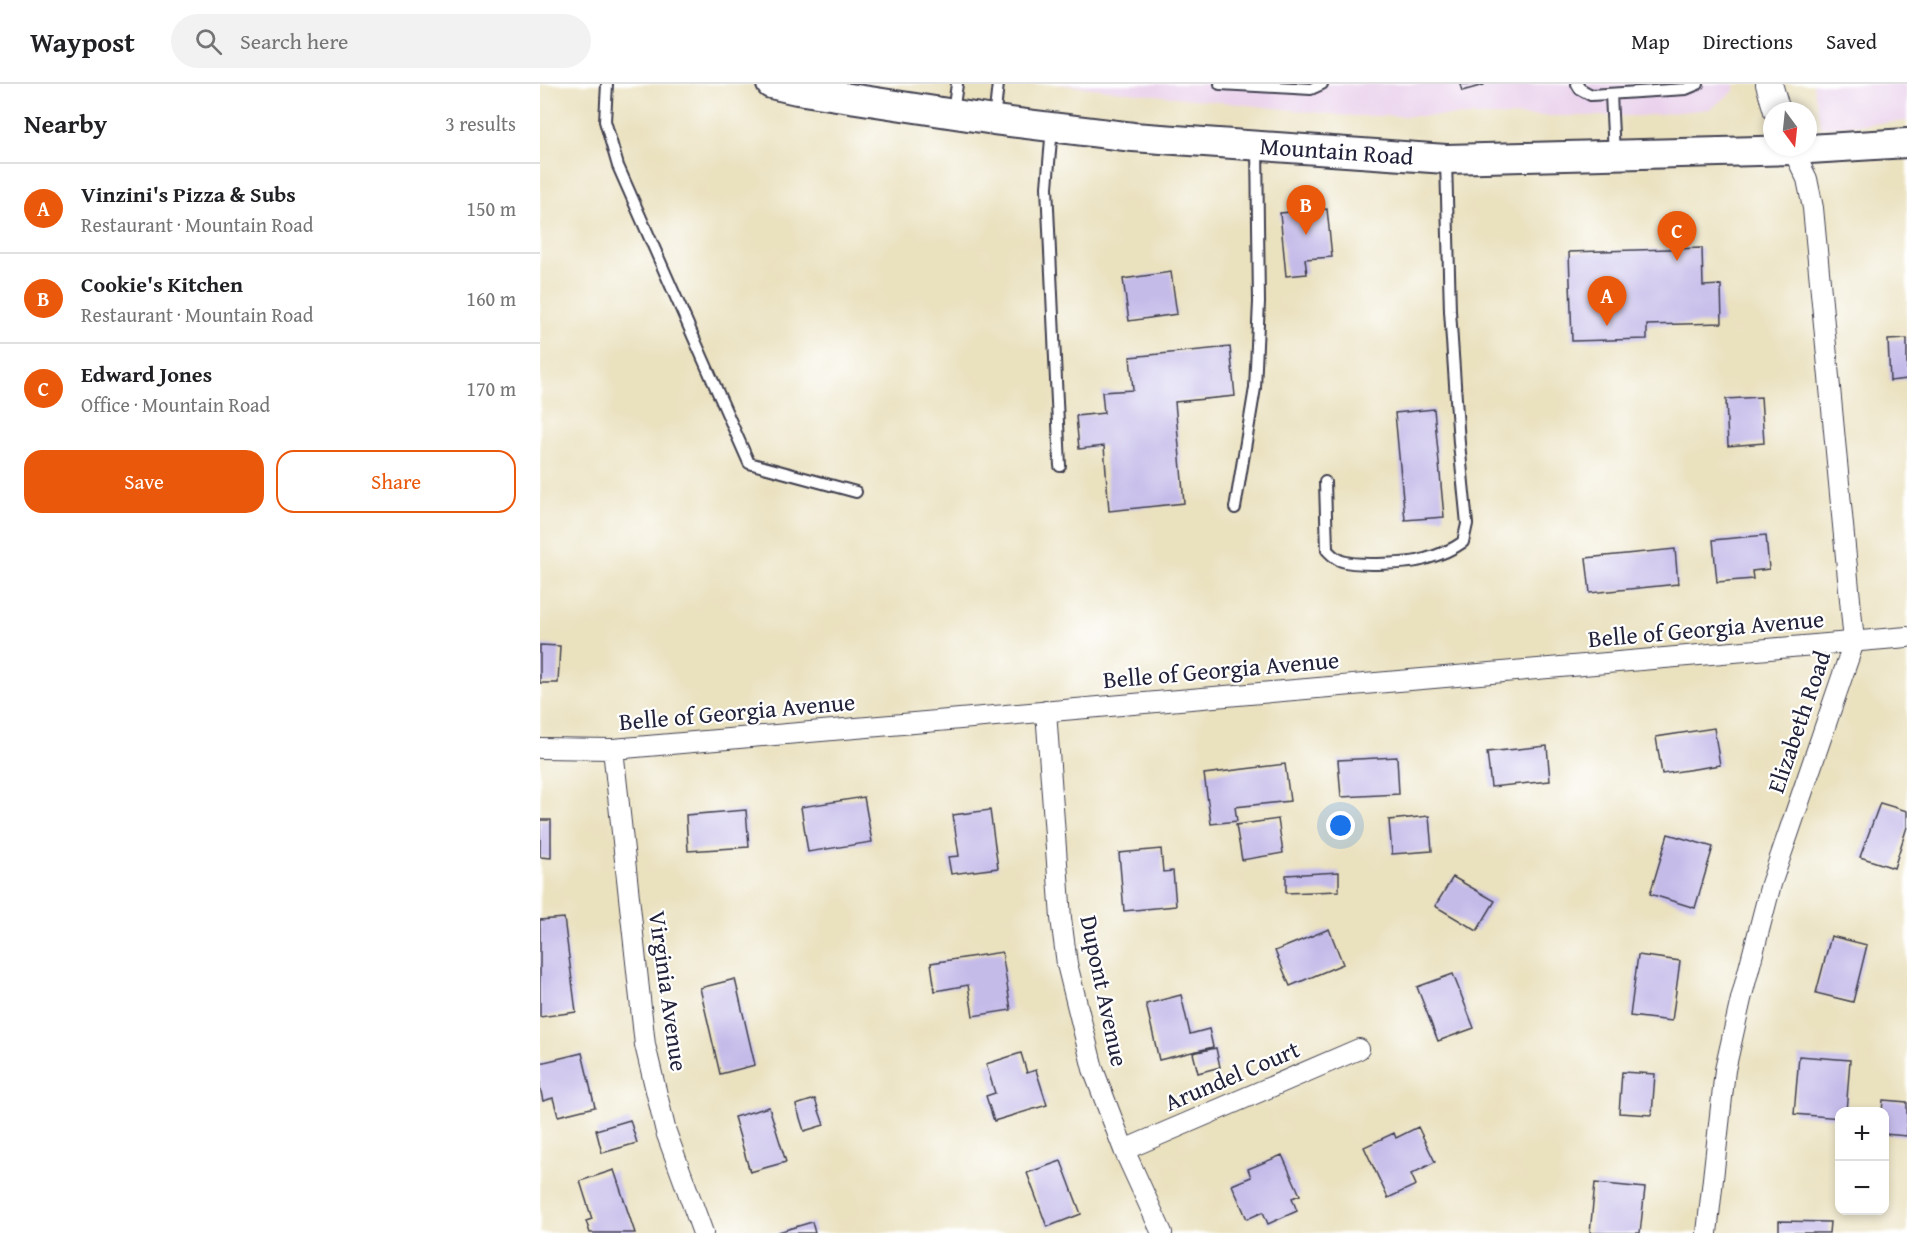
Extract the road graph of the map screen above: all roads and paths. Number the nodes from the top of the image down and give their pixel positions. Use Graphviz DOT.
graph roads {
  1 [pos="607,84"];
  2 [pos="771,84"];
  3 [pos="957,84"];
  4 [pos="998,84"];
  5 [pos="1220,84"];
  6 [pos="1322,84"];
  7 [pos="1577,84"];
  8 [pos="1698,84"];
  9 [pos="1769,84"];
  10 [pos="1611,94"];
  11 [pos="1774,102"];
  12 [pos="953,114"];
  13 [pos="994,120"];
  14 [pos="1052,127"];
  15 [pos="1907,143"];
  16 [pos="1257,146"];
  17 [pos="1817,148"];
  18 [pos="1763,150"];
  19 [pos="1614,155"];
  20 [pos="1796,156"];
  21 [pos="1446,159"];
  22 [pos="1060,466"];
  23 [pos="1325,482"];
  24 [pos="856,492"];
  25 [pos="1235,508"];
  26 [pos="1907,637"];
  27 [pos="1854,642"];
  28 [pos="1046,711"];
  29 [pos="540,748"];
  30 [pos="613,749"];
  31 [pos="1359,1049"];
  32 [pos="1124,1150"];
  33 [pos="703,1233"];
  34 [pos="1162,1233"];
  35 [pos="1707,1233"];
  1 -- 24 [label="lane"];
  2 -- 12 [label="main road, Mountain Road"];
  3 -- 12 [label="lane"];
  4 -- 13 [label="lane"];
  5 -- 6 [label="lane"];
  7 -- 10 [label="lane"];
  8 -- 10 [label="lane"];
  9 -- 11 [label="street"];
  10 -- 19 [label="lane"];
  12 -- 13 [label="main road, Mountain Road"];
  13 -- 14 [label="main road, Mountain Road"];
  14 -- 16 [label="main road, Mountain Road"];
  14 -- 22 [label="lane"];
  15 -- 17 [label="main road, Mountain Road"];
  16 -- 21 [label="main road, Mountain Road"];
  16 -- 25 [label="lane"];
  18 -- 19 [label="main road, Mountain Road"];
  19 -- 21 [label="main road, Mountain Road"];
  20 -- 27 [label="street, Elizabeth Road"];
  21 -- 23 [label="lane"];
  26 -- 27 [label="street, Belle of Georgia Avenue"];
  27 -- 28 [label="street, Belle of Georgia Avenue"];
  27 -- 35 [label="street, Elizabeth Road"];
  28 -- 30 [label="street, Belle of Georgia Avenue"];
  28 -- 32 [label="street, Dupont Avenue"];
  29 -- 30 [label="street, Belle of Georgia Avenue"];
  30 -- 33 [label="street, Virginia Avenue"];
  31 -- 32 [label="street, Arundel Court"];
  32 -- 34 [label="street, Dupont Avenue"];
}
